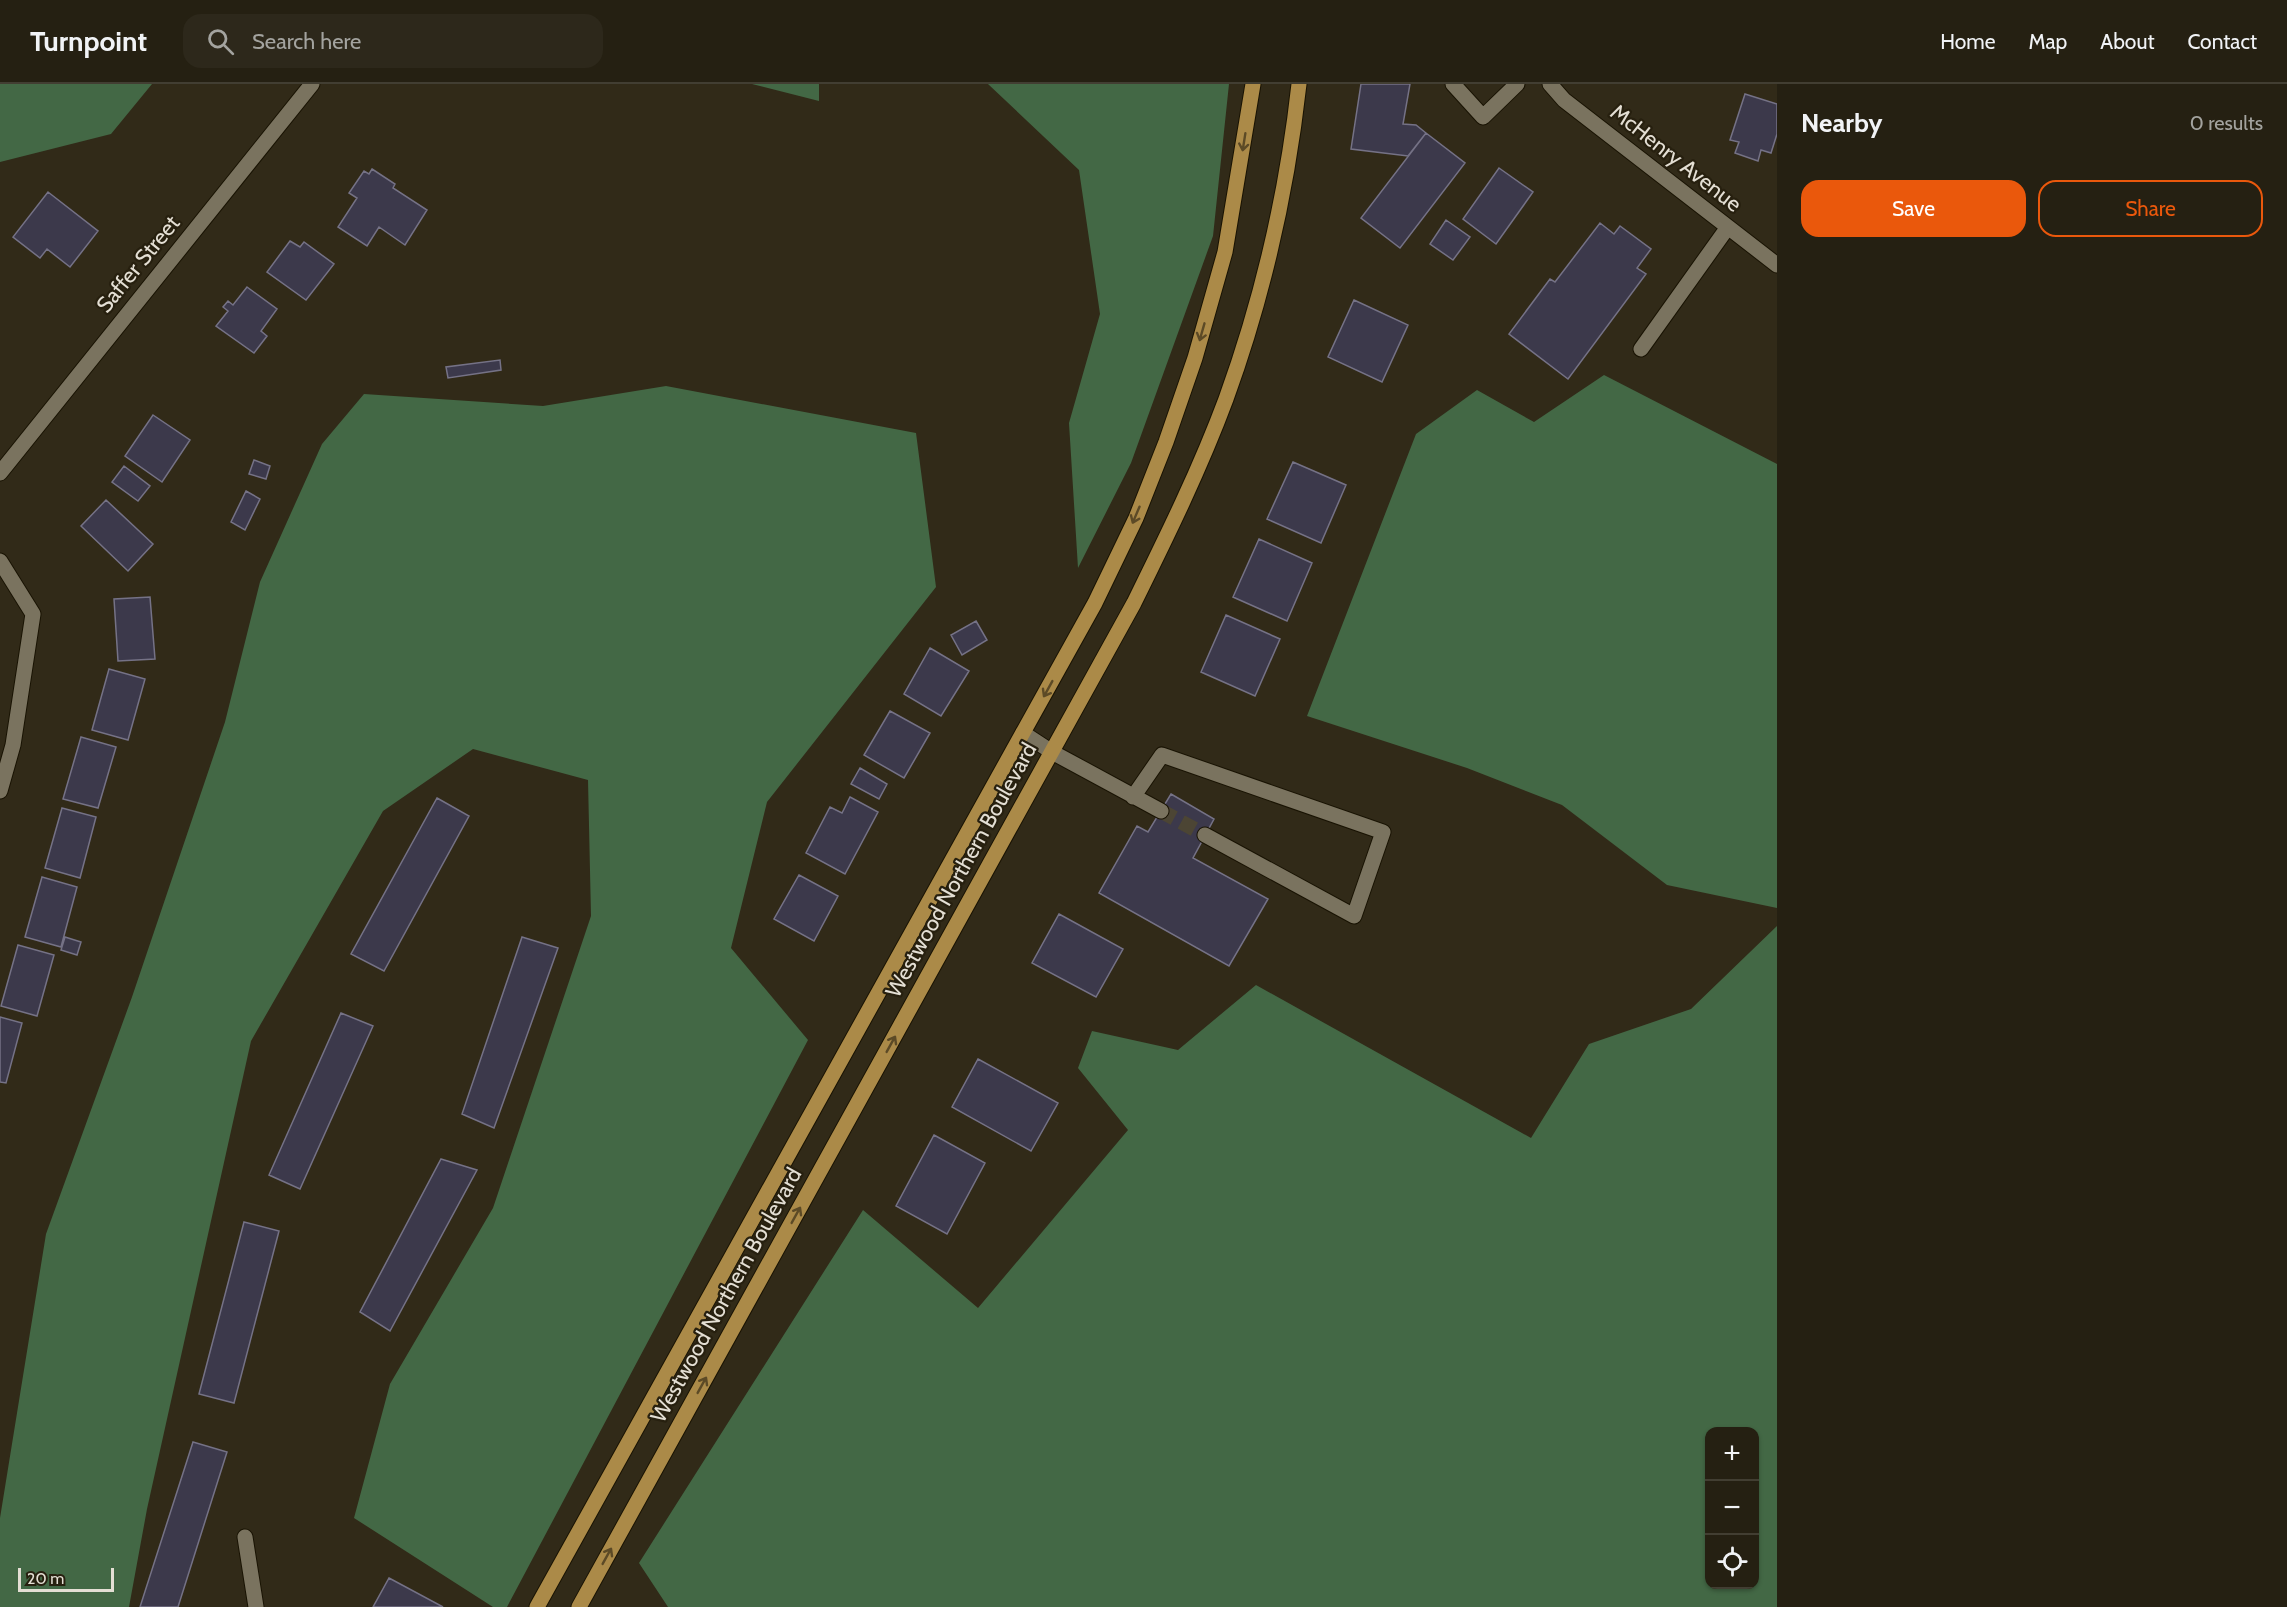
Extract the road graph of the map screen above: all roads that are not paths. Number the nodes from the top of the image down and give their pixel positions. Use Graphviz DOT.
graph roads {
  1 [pos="312,84"];
  2 [pos="1253,84"];
  3 [pos="1299,84"];
  4 [pos="1453,84"];
  5 [pos="1517,84"];
  6 [pos="1550,84"];
  7 [pos="1728,227"];
  8 [pos="1777,265"];
  9 [pos="1641,349"];
  10 [pos="0,473"];
  11 [pos="0,561"];
  12 [pos="1023,733"];
  13 [pos="6,743"];
  14 [pos="1052,752"];
  15 [pos="0,791"];
  16 [pos="1133,796"];
  17 [pos="1161,812"];
  18 [pos="1205,835"];
  19 [pos="246,1537"];
  20 [pos="256,1607"];
  21 [pos="537,1607"];
  22 [pos="579,1607"];
  1 -- 10 [label="street, Saffer Street"];
  2 -- 12 [label="main road, Westwood Northern Boulevard, one-way"];
  3 -- 14 [label="main road, Westwood Northern Boulevard"];
  4 -- 5 [label="street"];
  6 -- 7 [label="street, McHenry Avenue"];
  7 -- 8 [label="street, McHenry Avenue"];
  7 -- 9 [label="street"];
  11 -- 13 [label="street"];
  12 -- 14 [label="street"];
  12 -- 21 [label="main road, Westwood Northern Boulevard"];
  13 -- 15 [label="street"];
  14 -- 16 [label="street"];
  22 -- 14 [label="main road, Westwood Northern Boulevard, one-way"];
  16 -- 17 [label="street"];
  16 -- 18 [label="street"];
  19 -- 20 [label="street"];
}
